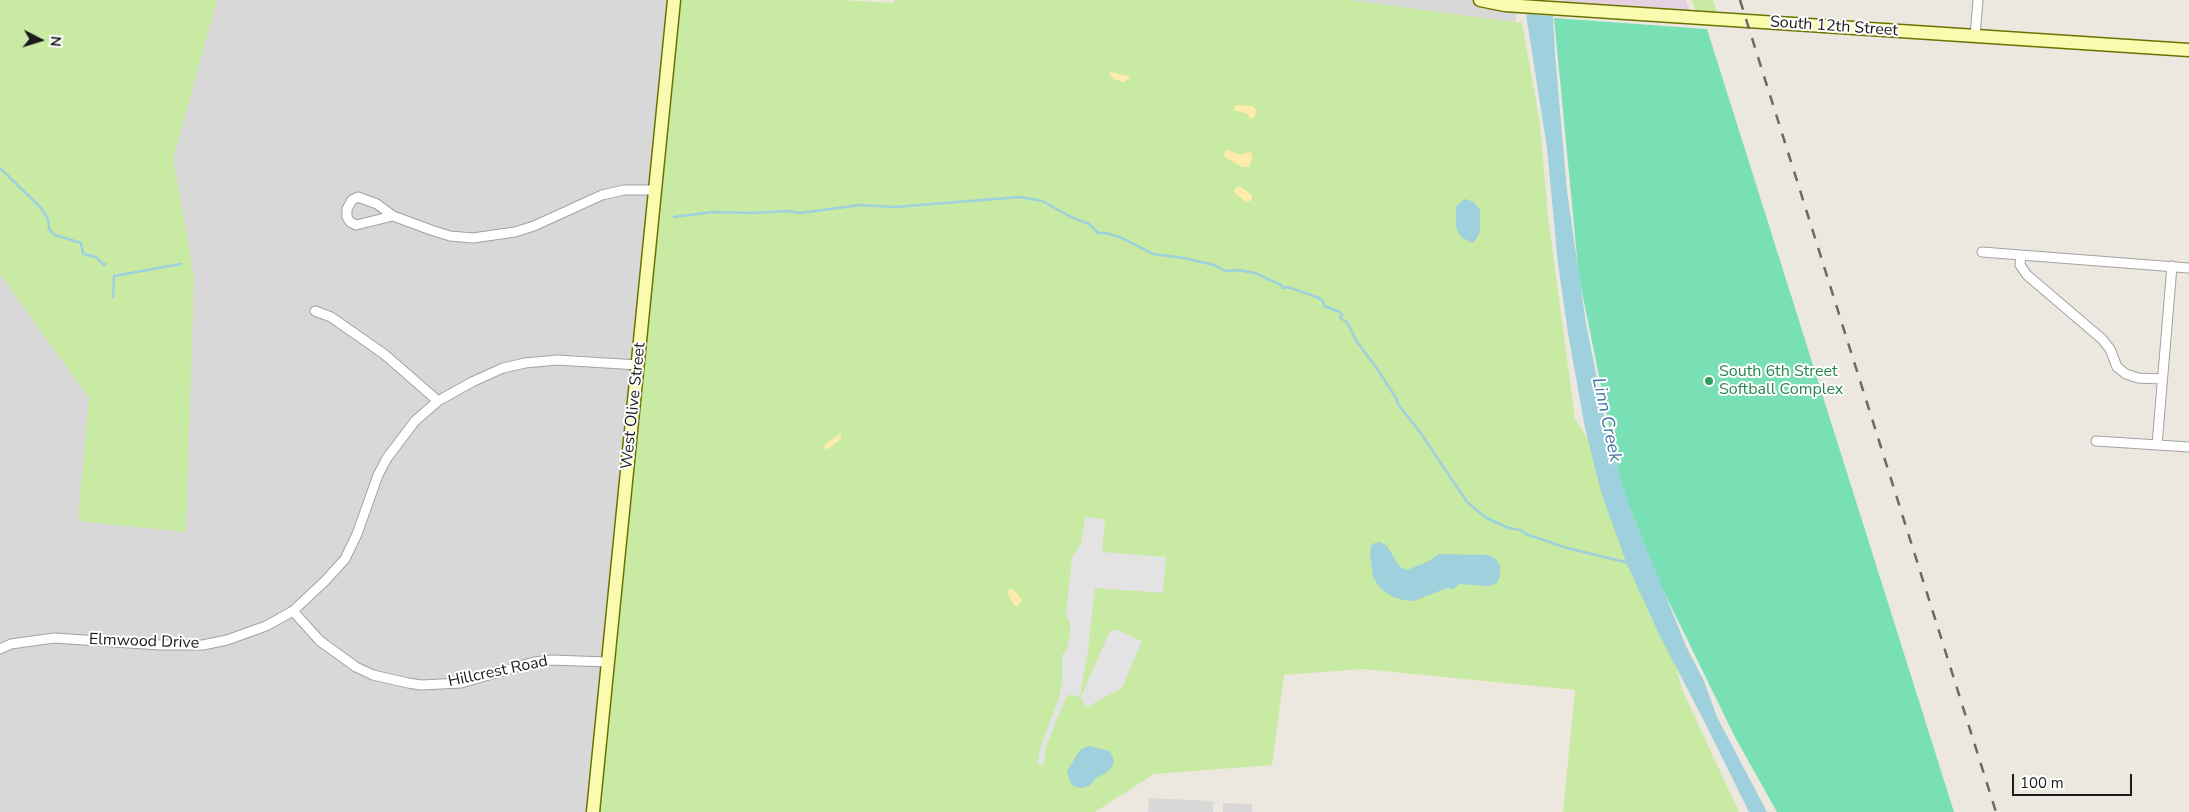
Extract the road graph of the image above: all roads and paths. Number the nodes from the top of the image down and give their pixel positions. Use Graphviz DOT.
graph roads {
  1 [pos="674,0"];
  2 [pos="1480,0"];
  3 [pos="1978,0"];
  4 [pos="1974,36"];
  5 [pos="2189,50"];
  6 [pos="655,190"];
  7 [pos="393,216"];
  8 [pos="1982,252"];
  9 [pos="2021,255"];
  10 [pos="2172,266"];
  11 [pos="2189,268"];
  12 [pos="315,311"];
  13 [pos="638,365"];
  14 [pos="2162,379"];
  15 [pos="438,401"];
  16 [pos="2096,441"];
  17 [pos="2157,445"];
  18 [pos="2189,447"];
  19 [pos="293,611"];
  20 [pos="0,649"];
  21 [pos="607,662"];
  22 [pos="593,812"];
  1 -- 6 [label="street, West Olive Street"];
  2 -- 4 [label="street, South 12th Street"];
  3 -- 4 [label="street"];
  4 -- 5 [label="street, South 12th Street"];
  6 -- 7 [label="street"];
  6 -- 13 [label="street, West Olive Street"];
  7 -- 7 [label="street"];
  8 -- 9 [label="street"];
  9 -- 10 [label="street"];
  9 -- 14 [label="street"];
  10 -- 11 [label="street"];
  10 -- 14 [label="street"];
  12 -- 15 [label="street"];
  13 -- 15 [label="street, Elmwood Drive"];
  13 -- 21 [label="street, West Olive Street"];
  14 -- 17 [label="street"];
  15 -- 19 [label="street, Elmwood Drive"];
  16 -- 17 [label="street"];
  17 -- 18 [label="street"];
  19 -- 20 [label="street, Elmwood Drive"];
  19 -- 21 [label="street, Hillcrest Road"];
  21 -- 22 [label="street, West Olive Street"];
}
